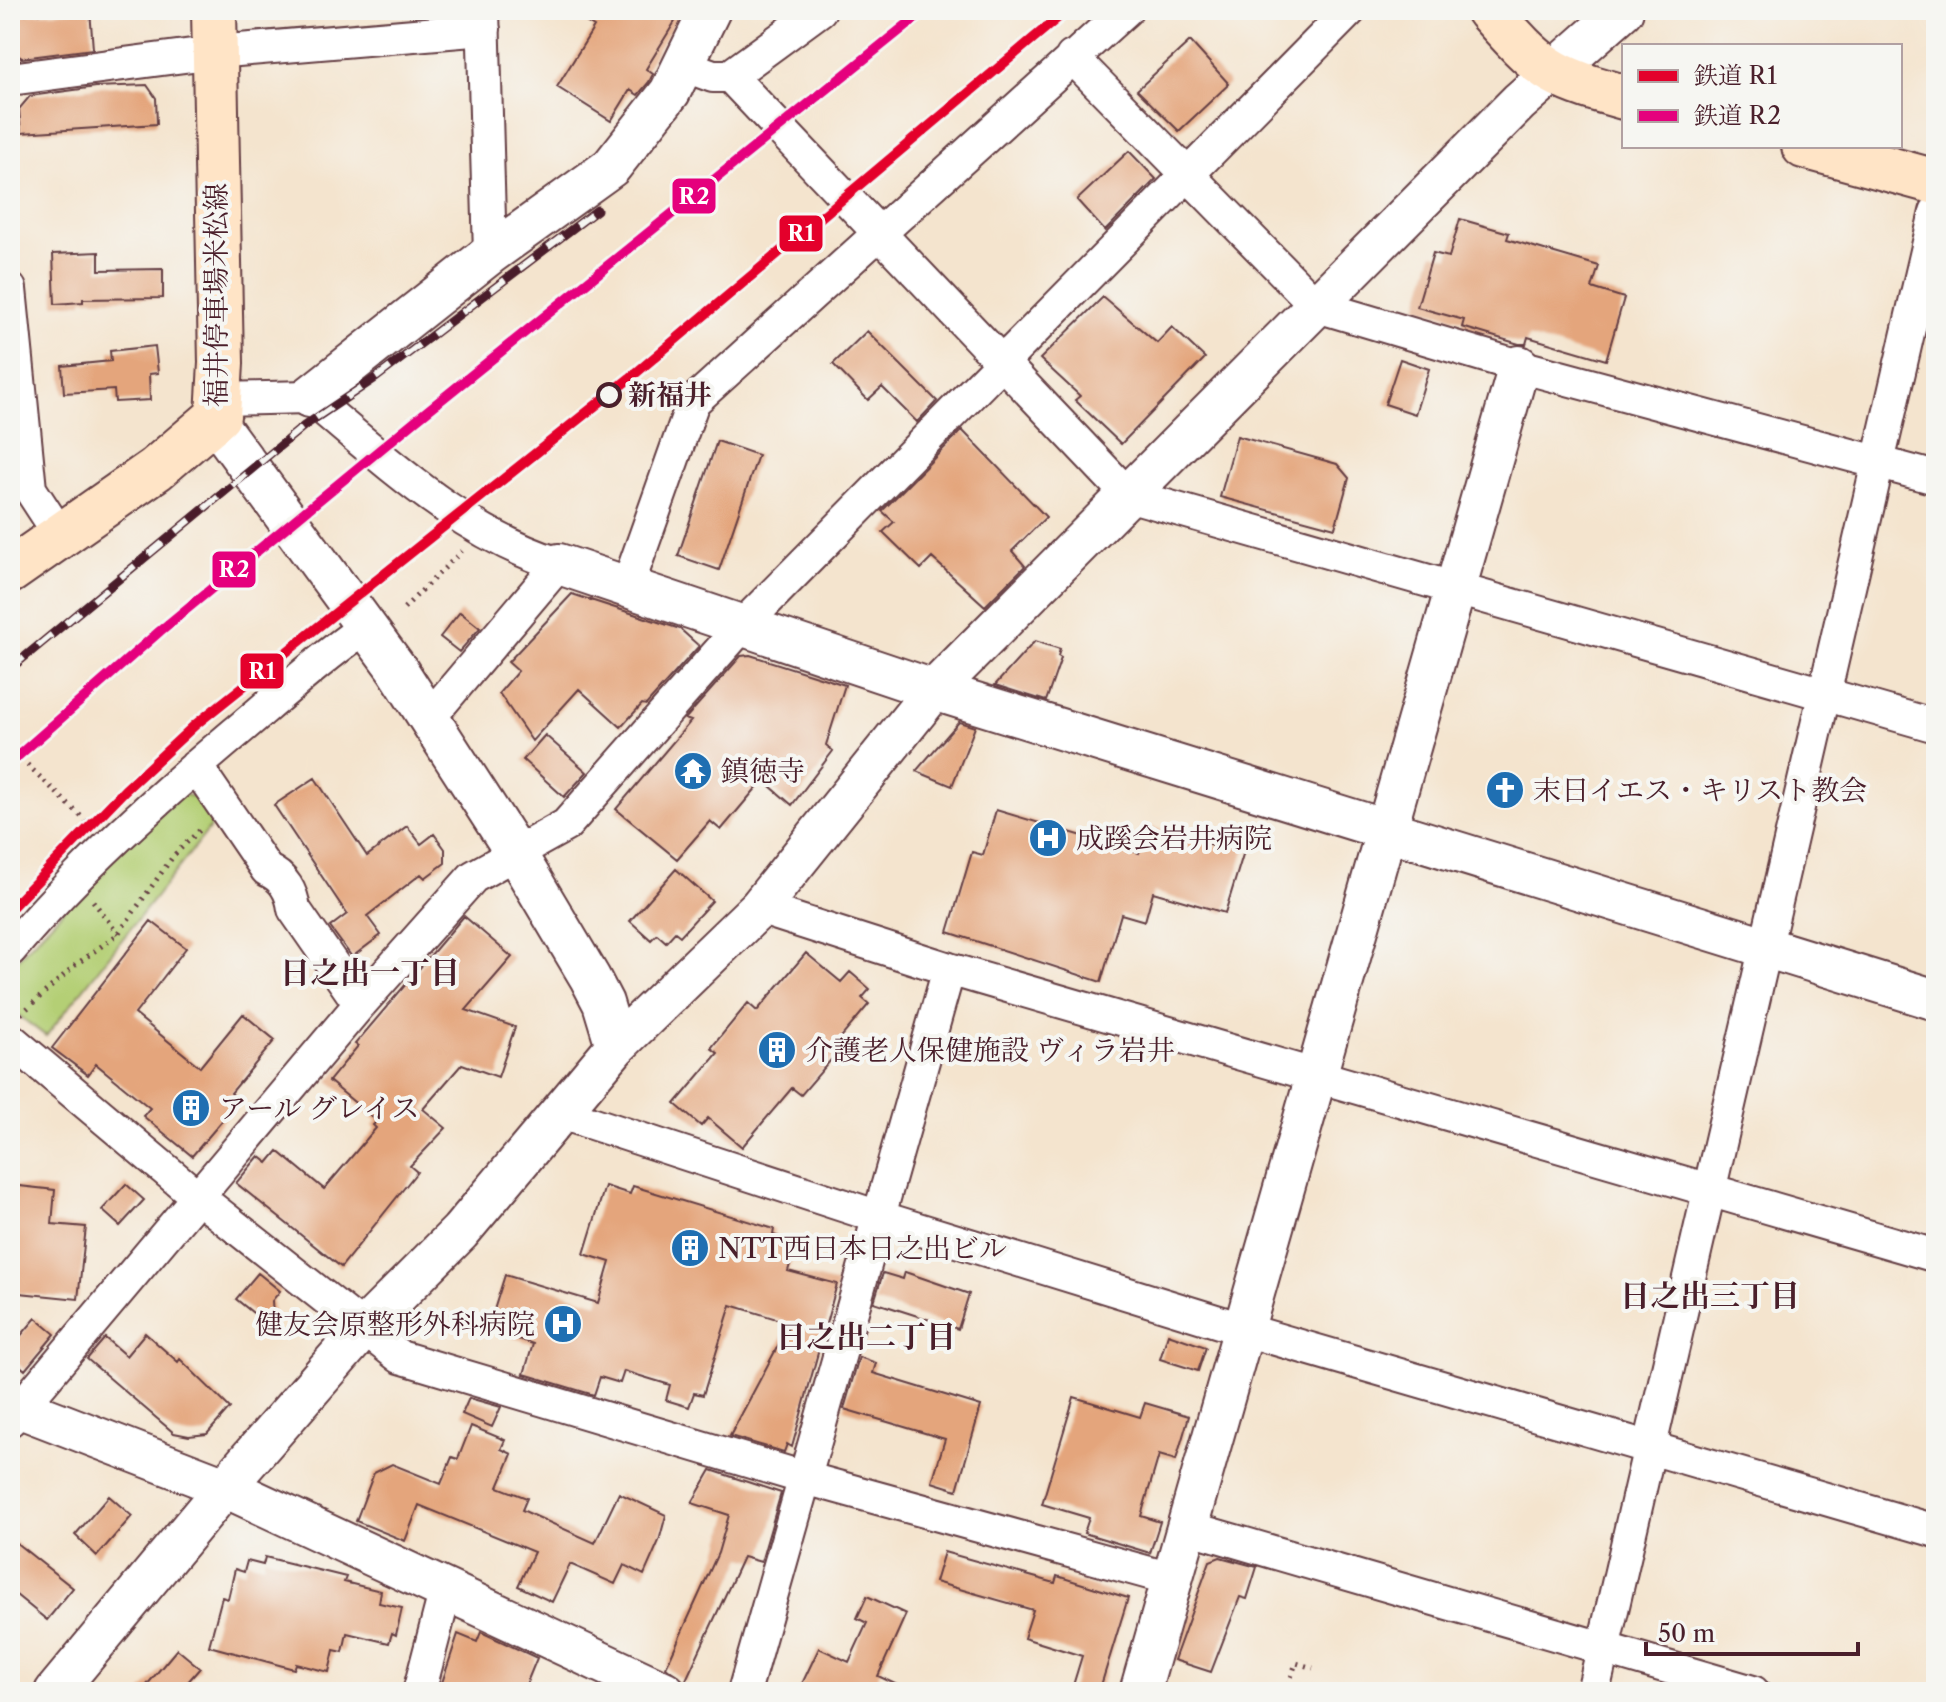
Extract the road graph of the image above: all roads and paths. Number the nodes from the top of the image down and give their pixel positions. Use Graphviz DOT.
graph roads {
  1 [pos="710,10"];
  2 [pos="820,10"];
  3 [pos="1126,10"];
  4 [pos="1350,10"];
  5 [pos="1488,10"];
  6 [pos="1623,10"];
  7 [pos="483,19"];
  8 [pos="215,31"];
  9 [pos="1072,57"];
  10 [pos="683,65"];
  11 [pos="1550,73"];
  12 [pos="730,76"];
  13 [pos="10,79"];
  14 [pos="1622,96"];
  15 [pos="1811,148"];
  16 [pos="1188,176"];
  17 [pos="1936,182"];
  18 [pos="1936,212"];
  19 [pos="880,234"];
  20 [pos="490,254"];
  21 [pos="11,300"];
  22 [pos="1317,306"];
  23 [pos="1002,362"];
  24 [pos="1519,366"];
  25 [pos="309,397"];
  26 [pos="217,410"];
  27 [pos="1878,462"];
  28 [pos="1936,478"];
  29 [pos="1128,495"];
  30 [pos="20,496"];
  31 [pos="483,531"];
  32 [pos="62,538"];
  33 [pos="559,564"];
  34 [pos="10,571"];
  35 [pos="628,585"];
  36 [pos="1458,589"];
  37 [pos="404,608"];
  38 [pos="367,626"];
  39 [pos="741,627"];
  40 [pos="934,690"];
  41 [pos="1824,694"];
  42 [pos="428,719"];
  43 [pos="1936,726"];
  44 [pos="10,748"];
  45 [pos="196,766"];
  46 [pos="207,823"];
  47 [pos="1387,831"];
  48 [pos="110,844"];
  49 [pos="515,852"];
  50 [pos="92,900"];
  51 [pos="759,908"];
  52 [pos="118,934"];
  53 [pos="1765,948"];
  54 [pos="10,950"];
  55 [pos="949,969"];
  56 [pos="1936,1000"];
  57 [pos="360,1004"];
  58 [pos="15,1027"];
  59 [pos="616,1046"];
  60 [pos="1314,1075"];
  61 [pos="561,1113"];
  62 [pos="1710,1189"];
  63 [pos="199,1198"];
  64 [pos="879,1217"];
  65 [pos="1936,1256"];
  66 [pos="362,1330"];
  67 [pos="1245,1330"];
  68 [pos="13,1411"];
  69 [pos="1650,1445"];
  70 [pos="805,1478"];
  71 [pos="225,1487"];
  72 [pos="1187,1527"];
  73 [pos="1936,1531"];
  74 [pos="1171,1579"];
  75 [pos="446,1589"];
  76 [pos="1602,1651"];
  77 [pos="1313,1668"];
  78 [pos="55,1692"];
  79 [pos="419,1692"];
  80 [pos="665,1692"];
  81 [pos="744,1692"];
  82 [pos="1140,1692"];
  83 [pos="1286,1692"];
  84 [pos="1593,1692"];
  85 [pos="1753,1692"];
  1 -- 10 [label="street"];
  2 -- 12 [label="street"];
  3 -- 9 [label="street"];
  4 -- 16 [label="street"];
  5 -- 11 [label="main road"];
  6 -- 11 [label="street"];
  7 -- 8 [label="street"];
  7 -- 20 [label="street"];
  8 -- 13 [label="street"];
  8 -- 26 [label="main road, 福井停車場米松線"];
  9 -- 16 [label="street"];
  9 -- 19 [label="street"];
  10 -- 12 [label="street"];
  10 -- 20 [label="street"];
  11 -- 14 [label="main road"];
  11 -- 22 [label="street"];
  12 -- 19 [label="street"];
  15 -- 17 [label="main road"];
  16 -- 22 [label="street"];
  16 -- 23 [label="street"];
  18 -- 27 [label="street"];
  19 -- 23 [label="street"];
  19 -- 35 [label="street"];
  20 -- 25 [label="street"];
  21 -- 30 [label="street"];
  22 -- 24 [label="street"];
  22 -- 29 [label="street"];
  23 -- 29 [label="street"];
  23 -- 39 [label="street"];
  24 -- 27 [label="street"];
  24 -- 36 [label="street"];
  25 -- 26 [label="street"];
  25 -- 31 [label="street"];
  26 -- 32 [label="main road, 福井停車場米松線"];
  26 -- 38 [label="street"];
  27 -- 28 [label="street"];
  27 -- 41 [label="street"];
  29 -- 36 [label="street"];
  29 -- 40 [label="street"];
  30 -- 32 [label="street"];
  31 -- 33 [label="street"];
  31 -- 37 [label="path"];
  32 -- 34 [label="main road, 福井停車場米松線"];
  33 -- 35 [label="street"];
  33 -- 42 [label="street"];
  35 -- 39 [label="street"];
  36 -- 41 [label="street"];
  36 -- 47 [label="street"];
  38 -- 42 [label="street"];
  38 -- 45 [label="street"];
  39 -- 40 [label="street"];
  39 -- 49 [label="street"];
  40 -- 47 [label="street"];
  40 -- 51 [label="street"];
  41 -- 43 [label="street"];
  41 -- 53 [label="street"];
  42 -- 49 [label="street"];
  44 -- 48 [label="path"];
  45 -- 48 [label="street"];
  45 -- 57 [label="street"];
  46 -- 52 [label="path"];
  47 -- 53 [label="street"];
  47 -- 60 [label="street"];
  48 -- 54 [label="street"];
  49 -- 57 [label="street"];
  49 -- 59 [label="street"];
  50 -- 52 [label="path"];
  51 -- 55 [label="street"];
  51 -- 59 [label="street"];
  52 -- 58 [label="path"];
  53 -- 56 [label="street"];
  53 -- 62 [label="street"];
  55 -- 60 [label="street"];
  55 -- 64 [label="street"];
  57 -- 63 [label="street"];
  58 -- 63 [label="street"];
  59 -- 61 [label="street"];
  60 -- 62 [label="street"];
  60 -- 67 [label="street"];
  61 -- 64 [label="street"];
  61 -- 66 [label="street"];
  62 -- 65 [label="street"];
  62 -- 69 [label="street"];
  63 -- 66 [label="street"];
  63 -- 68 [label="street"];
  64 -- 67 [label="street"];
  64 -- 70 [label="street"];
  66 -- 70 [label="street"];
  66 -- 71 [label="street"];
  67 -- 69 [label="street"];
  67 -- 72 [label="street"];
  68 -- 71 [label="street"];
  69 -- 73 [label="street"];
  69 -- 76 [label="street"];
  70 -- 74 [label="street"];
  70 -- 81 [label="street"];
  71 -- 75 [label="street"];
  71 -- 78 [label="street"];
  72 -- 74 [label="street"];
  72 -- 76 [label="street"];
  74 -- 82 [label="street"];
  75 -- 79 [label="street"];
  75 -- 80 [label="street"];
  76 -- 84 [label="street"];
  76 -- 85 [label="street"];
  77 -- 83 [label="path"];
}
